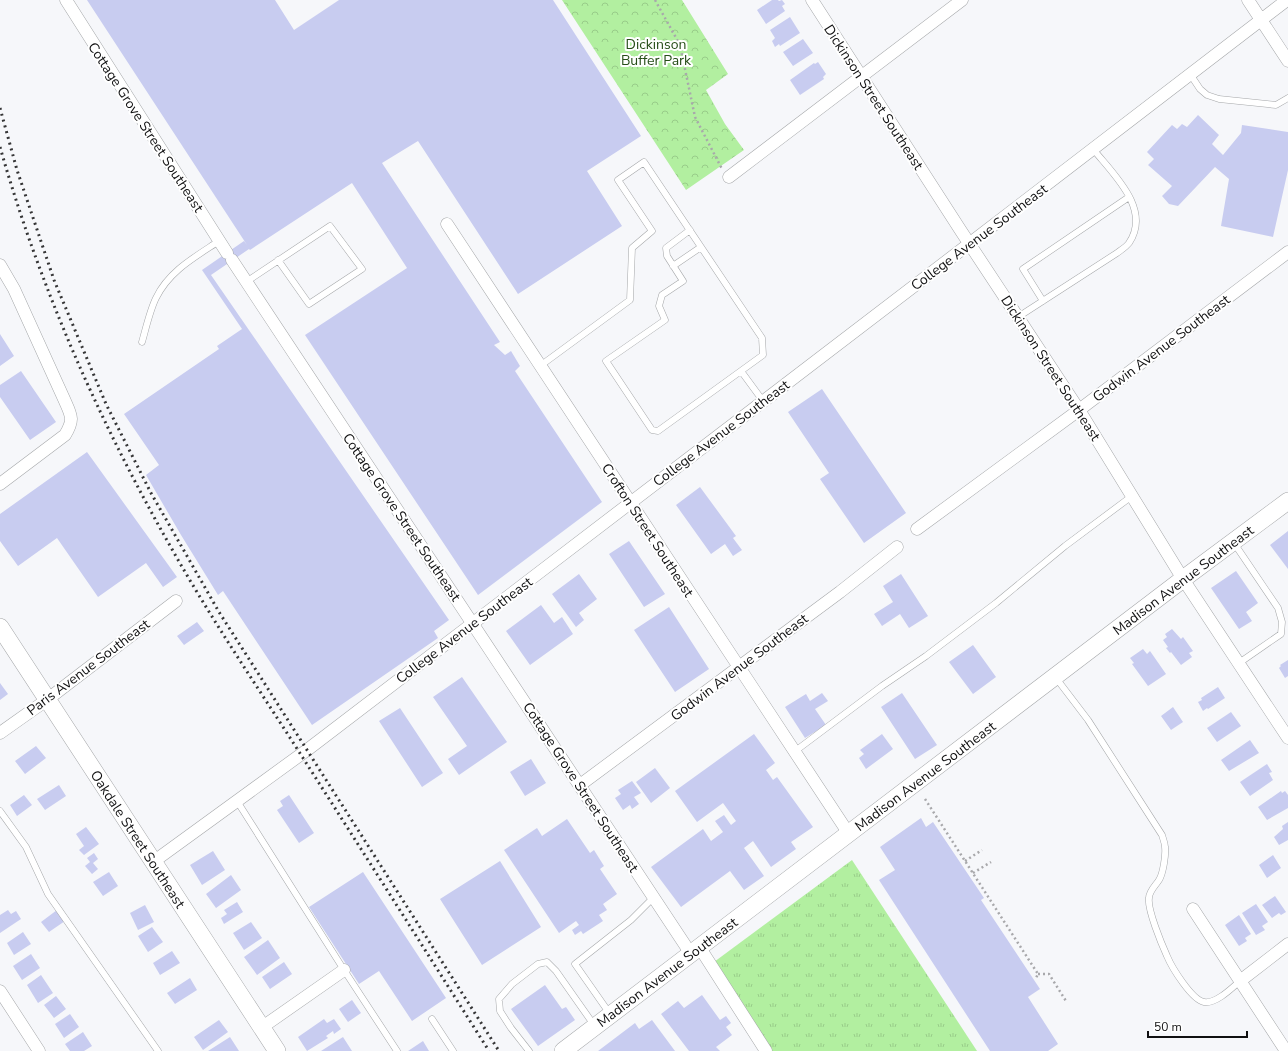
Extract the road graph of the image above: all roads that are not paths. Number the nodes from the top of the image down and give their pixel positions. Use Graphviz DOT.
graph roads {
  1 [pos="66,0"];
  2 [pos="812,0"];
  3 [pos="962,0"];
  4 [pos="1248,0"];
  5 [pos="1286,0"];
  6 [pos="1261,20"];
  7 [pos="1288,61"];
  8 [pos="1190,74"];
  9 [pos="860,76"];
  10 [pos="1288,98"];
  11 [pos="1093,149"];
  12 [pos="729,177"];
  13 [pos="1129,197"];
  14 [pos="447,224"];
  15 [pos="690,230"];
  16 [pos="219,241"];
  17 [pos="969,244"];
  18 [pos="701,247"];
  19 [pos="1288,252"];
  20 [pos="278,260"];
  21 [pos="0,265"];
  22 [pos="673,266"];
  23 [pos="246,282"];
  24 [pos="1043,301"];
  25 [pos="1018,317"];
  26 [pos="142,342"];
  27 [pos="540,366"];
  28 [pos="741,371"];
  29 [pos="763,401"];
  30 [pos="1079,410"];
  31 [pos="0,484"];
  32 [pos="1132,496"];
  33 [pos="1288,501"];
  34 [pos="630,503"];
  35 [pos="917,529"];
  36 [pos="1233,542"];
  37 [pos="897,547"];
  38 [pos="1183,579"];
  39 [pos="176,601"];
  40 [pos="473,623"];
  41 [pos="0,627"];
  42 [pos="1239,663"];
  43 [pos="738,667"];
  44 [pos="1055,677"];
  45 [pos="48,699"];
  46 [pos="0,733"];
  47 [pos="1288,738"];
  48 [pos="794,752"];
  49 [pos="580,785"];
  50 [pos="237,801"];
  51 [pos="0,811"];
  52 [pos="849,834"];
  53 [pos="153,862"];
  54 [pos="654,898"];
  55 [pos="1193,909"];
  56 [pos="1288,944"];
  57 [pos="695,951"];
  58 [pos="344,970"];
  59 [pos="1240,981"];
  60 [pos="0,991"];
  61 [pos="611,1015"];
  62 [pos="432,1019"];
  63 [pos="595,1027"];
  64 [pos="261,1028"];
  65 [pos="39,1051"];
  66 [pos="158,1051"];
  67 [pos="277,1051"];
  68 [pos="397,1051"];
  69 [pos="453,1051"];
  70 [pos="529,1051"];
  71 [pos="563,1051"];
  72 [pos="766,1051"];
  73 [pos="1286,1051"];
  1 -- 16 [label="street, Cottage Grove Street Southeast"];
  2 -- 9 [label="street, Dickinson Street Southeast"];
  3 -- 9 [label="street"];
  4 -- 6 [label="street"];
  5 -- 6 [label="street, College Avenue Southeast"];
  6 -- 7 [label="street"];
  6 -- 8 [label="street, College Avenue Southeast"];
  8 -- 10 [label="lane"];
  8 -- 11 [label="street, College Avenue Southeast"];
  9 -- 12 [label="street"];
  9 -- 17 [label="street, Dickinson Street Southeast"];
  11 -- 13 [label="lane"];
  11 -- 17 [label="street, College Avenue Southeast"];
  13 -- 24 [label="lane"];
  13 -- 24 [label="lane"];
  14 -- 27 [label="street, Crofton Street Southeast"];
  15 -- 18 [label="lane"];
  15 -- 22 [label="lane"];
  15 -- 27 [label="lane"];
  16 -- 23 [label="street, Cottage Grove Street Southeast"];
  16 -- 26 [label="lane"];
  17 -- 25 [label="street, Dickinson Street Southeast"];
  17 -- 29 [label="street, College Avenue Southeast"];
  18 -- 22 [label="lane"];
  18 -- 28 [label="lane"];
  19 -- 30 [label="street, Godwin Avenue Southeast"];
  20 -- 20 [label="lane"];
  20 -- 23 [label="lane"];
  21 -- 31 [label="street"];
  22 -- 28 [label="lane"];
  23 -- 40 [label="street, Cottage Grove Street Southeast"];
  24 -- 25 [label="lane"];
  25 -- 30 [label="street, Dickinson Street Southeast"];
  27 -- 34 [label="street, Crofton Street Southeast"];
  28 -- 29 [label="lane"];
  29 -- 34 [label="street, College Avenue Southeast"];
  30 -- 32 [label="street, Dickinson Street Southeast"];
  30 -- 35 [label="street, Godwin Avenue Southeast"];
  32 -- 38 [label="street, Dickinson Street Southeast"];
  32 -- 48 [label="lane"];
  33 -- 36 [label="street, Madison Avenue Southeast"];
  34 -- 40 [label="street, College Avenue Southeast"];
  34 -- 43 [label="street, Crofton Street Southeast"];
  36 -- 38 [label="street, Madison Avenue Southeast"];
  36 -- 42 [label="lane"];
  37 -- 43 [label="street, Godwin Avenue Southeast"];
  38 -- 42 [label="street, Dickinson Street Southeast"];
  38 -- 44 [label="street, Madison Avenue Southeast"];
  39 -- 45 [label="street, Paris Avenue Southeast"];
  40 -- 49 [label="street, Cottage Grove Street Southeast"];
  40 -- 50 [label="street, College Avenue Southeast"];
  41 -- 45 [label="street, Oakdale Street Southeast"];
  42 -- 47 [label="street, Dickinson Street Southeast"];
  43 -- 48 [label="street, Crofton Street Southeast"];
  43 -- 49 [label="street, Godwin Avenue Southeast"];
  44 -- 52 [label="street, Madison Avenue Southeast"];
  44 -- 59 [label="lane"];
  45 -- 46 [label="street, Paris Avenue Southeast"];
  45 -- 53 [label="street, Oakdale Street Southeast"];
  48 -- 52 [label="street, Crofton Street Southeast"];
  49 -- 54 [label="street, Cottage Grove Street Southeast"];
  50 -- 53 [label="street, College Avenue Southeast"];
  50 -- 58 [label="lane"];
  51 -- 66 [label="lane"];
  52 -- 57 [label="street, Madison Avenue Southeast"];
  53 -- 64 [label="street, Oakdale Street Southeast"];
  54 -- 57 [label="street, Cottage Grove Street Southeast"];
  54 -- 61 [label="lane"];
  55 -- 59 [label="street"];
  56 -- 59 [label="street"];
  57 -- 61 [label="street, Madison Avenue Southeast"];
  57 -- 72 [label="street, Cottage Grove Street Southeast"];
  58 -- 64 [label="street"];
  58 -- 68 [label="lane"];
  59 -- 73 [label="street"];
  60 -- 65 [label="street"];
  61 -- 63 [label="street, Madison Avenue Southeast"];
  62 -- 69 [label="lane"];
  63 -- 70 [label="lane"];
  63 -- 71 [label="street, Madison Avenue Southeast"];
  64 -- 67 [label="street, Oakdale Street Southeast"];
}
